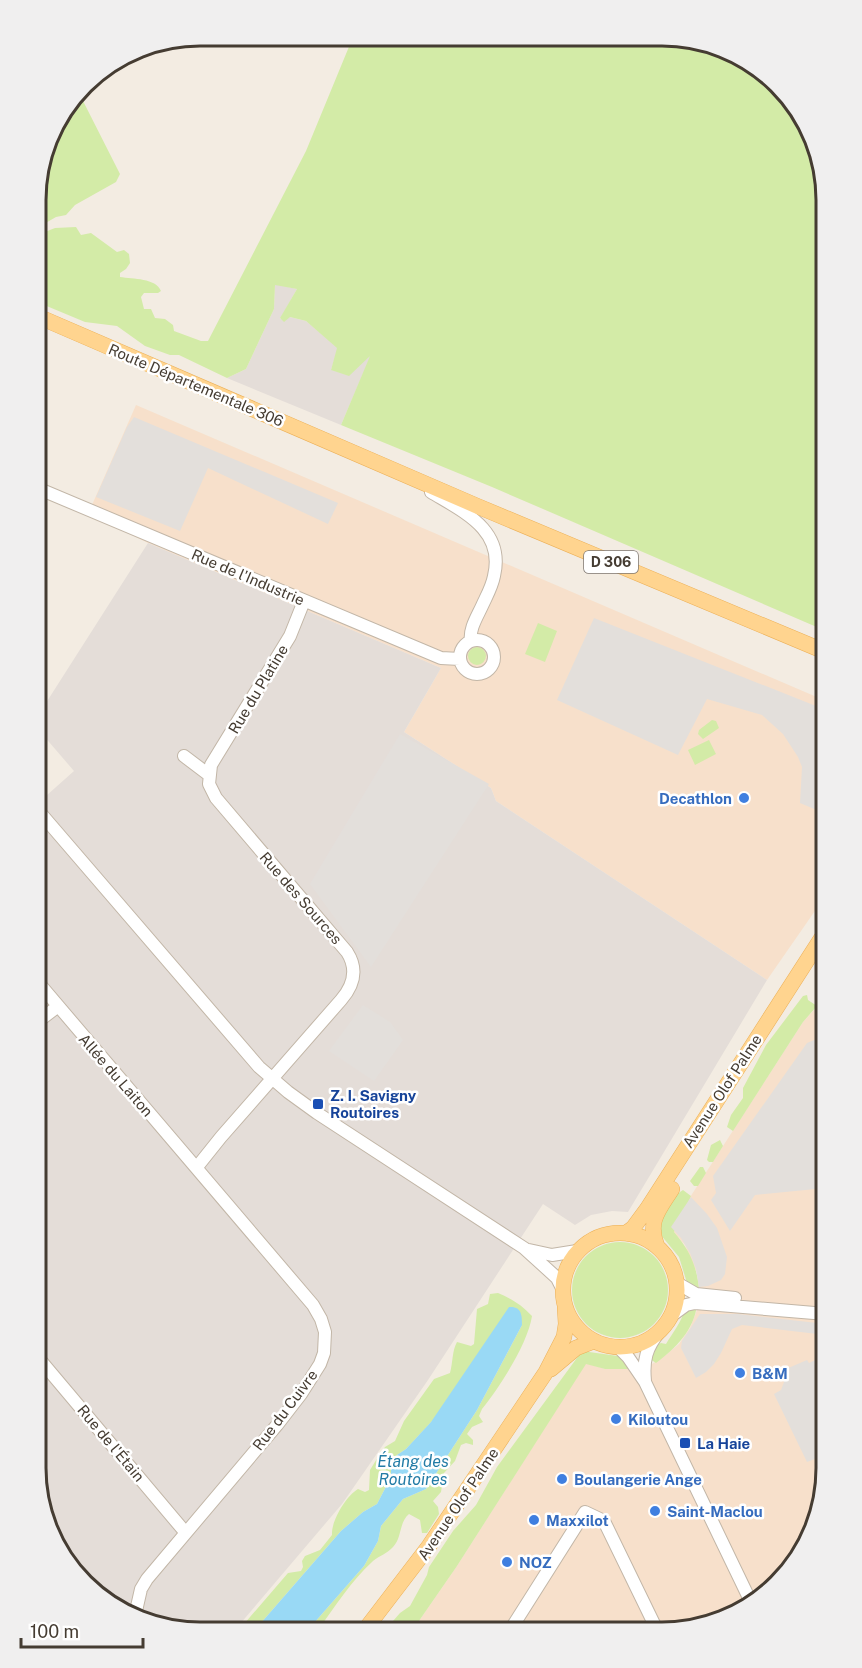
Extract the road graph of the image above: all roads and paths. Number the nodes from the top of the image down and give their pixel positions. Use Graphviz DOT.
graph roads {
  1 [pos="46,323"];
  2 [pos="396,471"];
  3 [pos="46,492"];
  4 [pos="304,601"];
  5 [pos="471,641"];
  6 [pos="816,648"];
  7 [pos="460,659"];
  8 [pos="184,756"];
  9 [pos="209,775"];
  10 [pos="46,820"];
  11 [pos="815,951"];
  12 [pos="815,961"];
  13 [pos="799,981"];
  14 [pos="46,993"];
  15 [pos="57,1007"];
  16 [pos="46,1015"];
  17 [pos="273,1079"];
  18 [pos="197,1167"];
  19 [pos="626,1233"];
  20 [pos="657,1246"];
  21 [pos="524,1248"];
  22 [pos="577,1251"];
  23 [pos="677,1284"];
  24 [pos="562,1288"];
  25 [pos="815,1306"];
  26 [pos="565,1308"];
  27 [pos="815,1313"];
  28 [pos="671,1316"];
  29 [pos="660,1331"];
  30 [pos="594,1341"];
  31 [pos="618,1347"];
  32 [pos="46,1367"];
  33 [pos="546,1372"];
  34 [pos="645,1382"];
  35 [pos="185,1532"];
  36 [pos="748,1595"];
  37 [pos="137,1608"];
  38 [pos="371,1622"];
  39 [pos="515,1622"];
  40 [pos="653,1622"];
  1 -- 2 [label="main road, Route Départementale 306 / D 306"];
  2 -- 5 [label="street"];
  2 -- 6 [label="main road, D 306"];
  3 -- 4 [label="street, Rue de l'Industrie"];
  4 -- 7 [label="street, Rue de l'Industrie"];
  4 -- 9 [label="street, Rue du Platine"];
  5 -- 7 [label="street"];
  5 -- 7 [label="street"];
  8 -- 9 [label="street"];
  9 -- 17 [label="street, Rue des Sources"];
  10 -- 17 [label="street"];
  11 -- 13 [label="main road"];
  12 -- 13 [label="main road"];
  13 -- 19 [label="main road, Avenue Olof Palme"];
  13 -- 20 [label="main road, Avenue Olof Palme"];
  14 -- 15 [label="street, Allée du Laiton"];
  15 -- 16 [label="street"];
  15 -- 18 [label="street, Allée du Laiton"];
  17 -- 18 [label="street, Rue des Sources"];
  17 -- 21 [label="street"];
  18 -- 35 [label="street, Rue du Cuivre"];
  19 -- 20 [label="main road"];
  19 -- 22 [label="main road"];
  20 -- 23 [label="main road"];
  21 -- 22 [label="street"];
  21 -- 24 [label="street"];
  22 -- 24 [label="main road"];
  23 -- 25 [label="street"];
  23 -- 28 [label="main road"];
  24 -- 26 [label="main road"];
  26 -- 30 [label="main road"];
  26 -- 33 [label="main road, Avenue Olof Palme"];
  27 -- 28 [label="street"];
  28 -- 29 [label="main road"];
  29 -- 31 [label="main road"];
  29 -- 34 [label="street"];
  30 -- 31 [label="main road"];
  30 -- 33 [label="main road, Avenue Olof Palme"];
  31 -- 34 [label="street"];
  32 -- 35 [label="street, Rue de l'Étain"];
  33 -- 38 [label="main road, Avenue Olof Palme"];
  34 -- 36 [label="street"];
  35 -- 37 [label="street, Rue du Cuivre"];
  39 -- 40 [label="street"];
}
